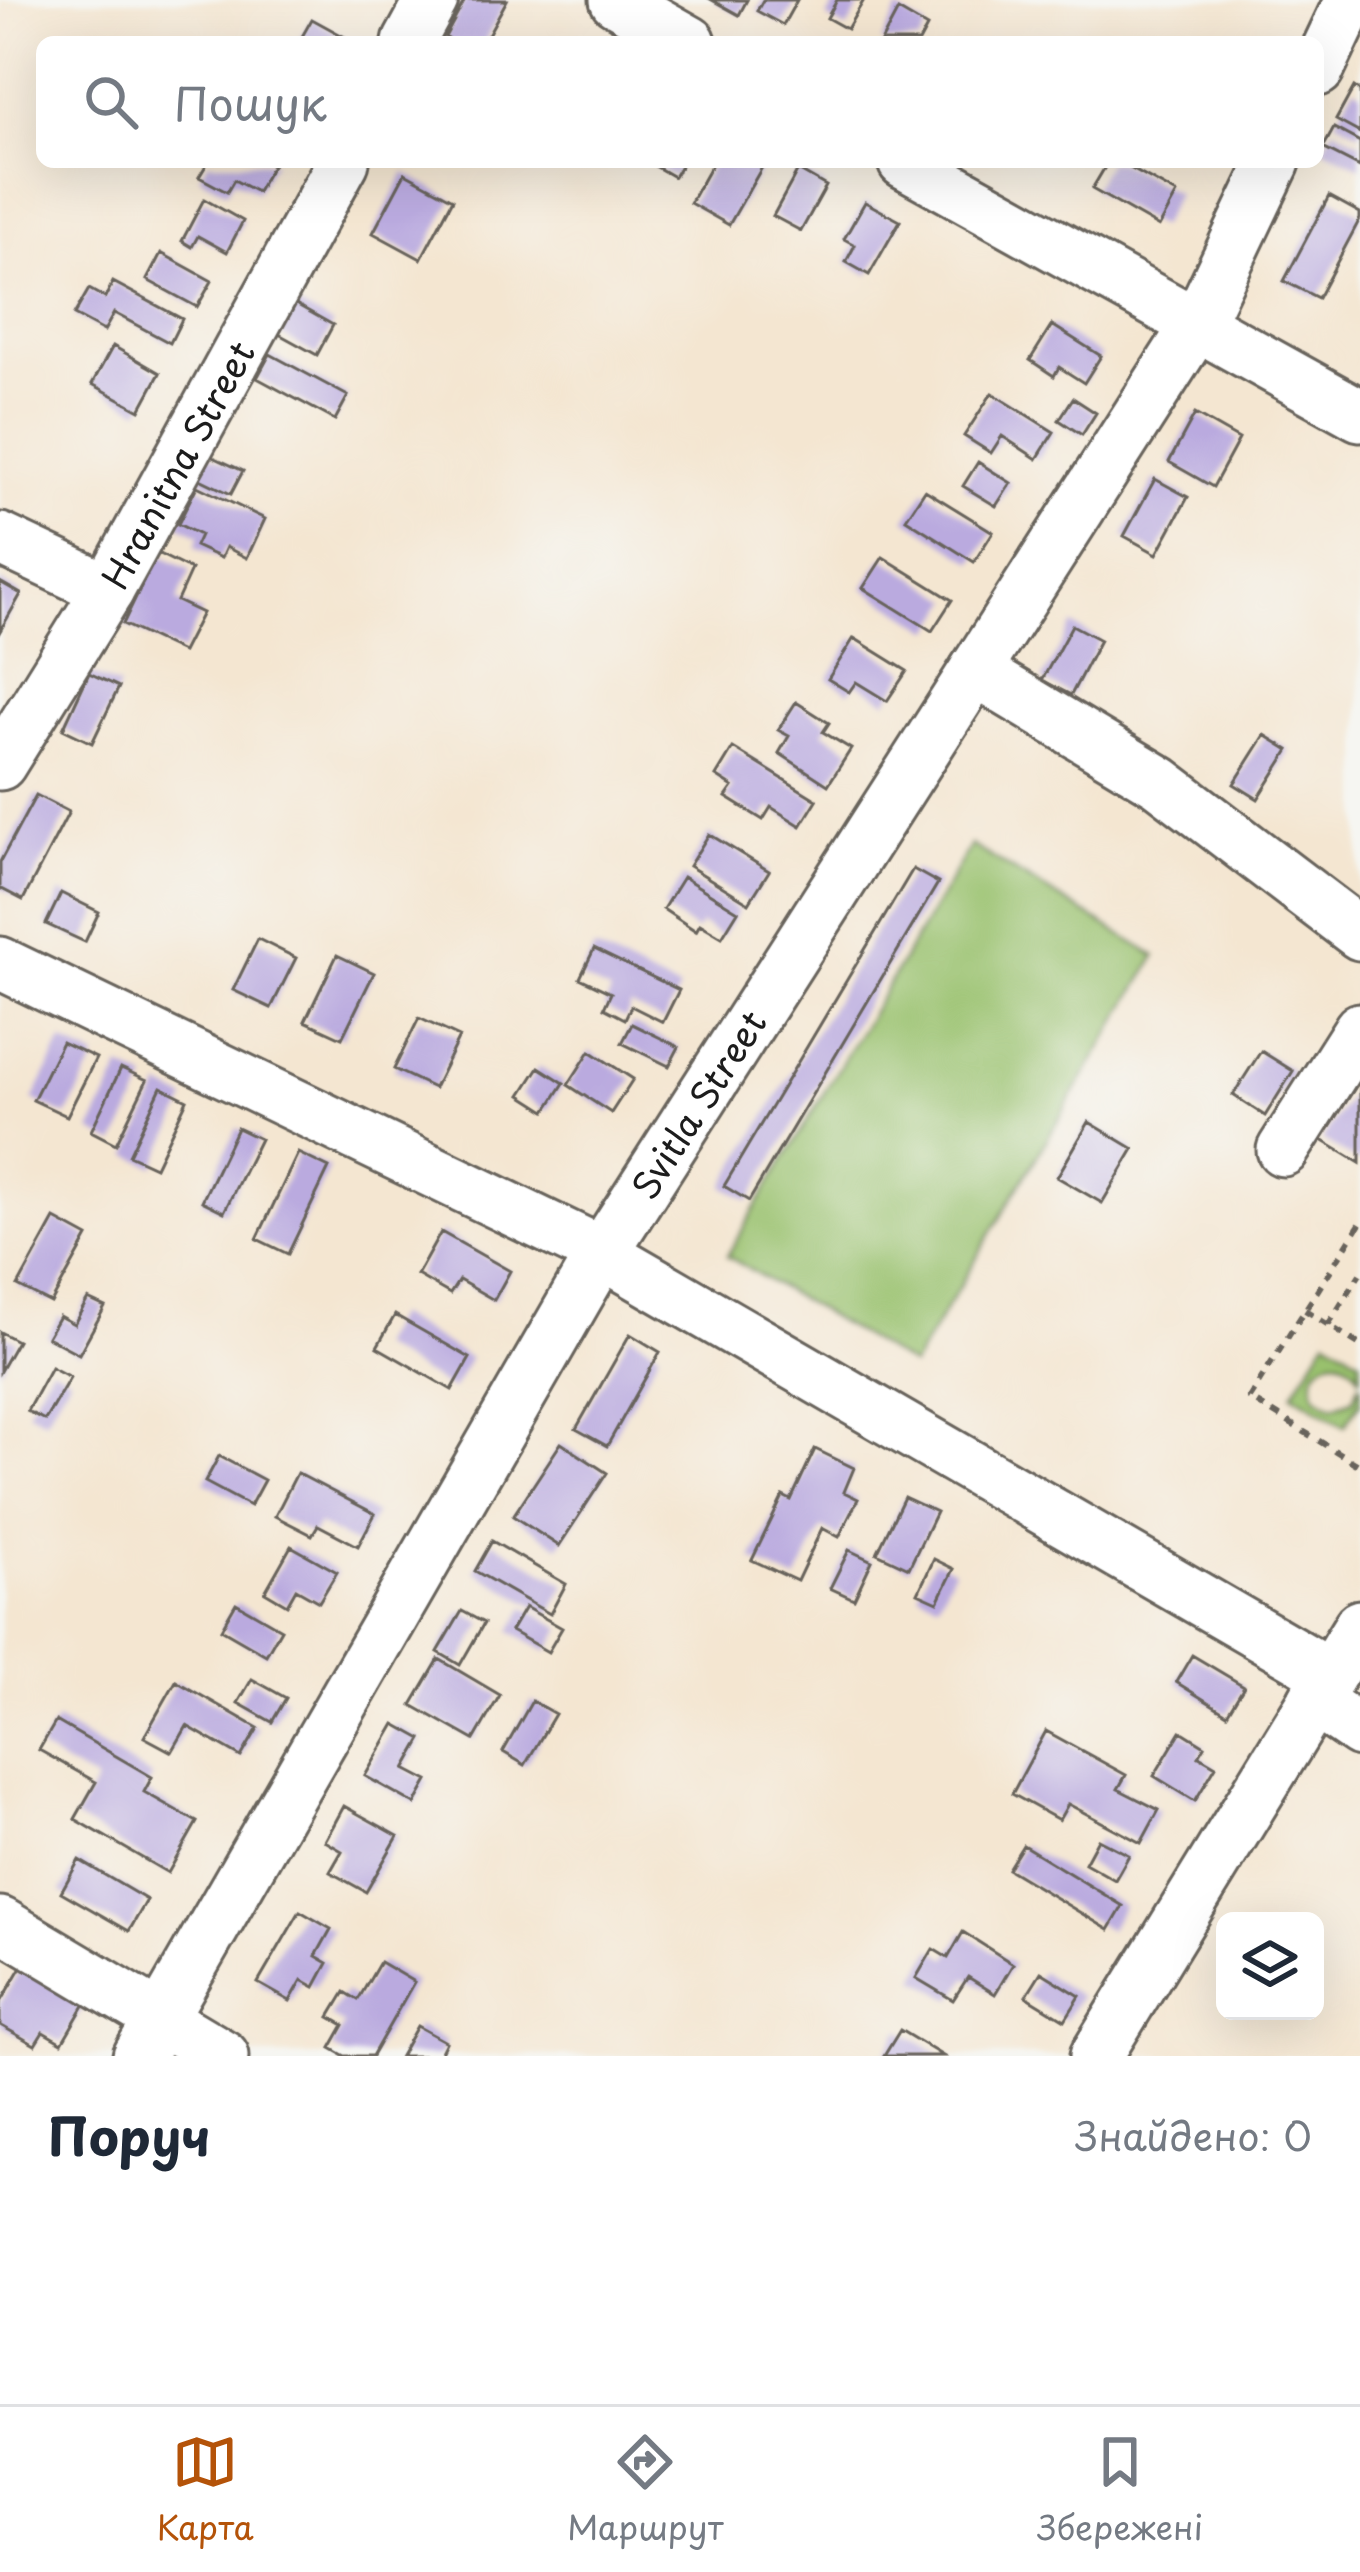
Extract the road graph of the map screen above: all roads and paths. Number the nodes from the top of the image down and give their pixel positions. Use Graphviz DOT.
graph roads {
  1 [pos="432,0"];
  2 [pos="616,0"];
  3 [pos="1351,0"];
  4 [pos="412,36"];
  5 [pos="679,36"];
  6 [pos="1324,57"];
  7 [pos="340,168"];
  8 [pos="915,168"];
  9 [pos="1271,168"];
  10 [pos="1196,326"];
  11 [pos="1360,415"];
  12 [pos="0,539"];
  13 [pos="108,590"];
  14 [pos="975,671"];
  15 [pos="0,764"];
  16 [pos="1360,934"];
  17 [pos="0,963"];
  18 [pos="1360,1029"];
  19 [pos="1283,1150"];
  20 [pos="1360,1223"];
  21 [pos="602,1253"];
  22 [pos="1360,1274"];
  23 [pos="1305,1310"];
  24 [pos="1328,1325"];
  25 [pos="1360,1345"];
  26 [pos="1360,1466"];
  27 [pos="1360,1626"];
  28 [pos="1322,1687"];
  29 [pos="1360,1731"];
  30 [pos="0,1923"];
  31 [pos="151,2037"];
  32 [pos="224,2056"];
  33 [pos="1096,2056"];
  1 -- 4 [label="street"];
  2 -- 5 [label="street"];
  3 -- 6 [label="street"];
  7 -- 13 [label="street, Hranitna Street"];
  8 -- 10 [label="street"];
  9 -- 10 [label="street, Svitla Street"];
  10 -- 11 [label="street"];
  10 -- 14 [label="street, Svitla Street"];
  12 -- 13 [label="street"];
  13 -- 15 [label="street, Hranitna Street"];
  14 -- 16 [label="street"];
  14 -- 21 [label="street, Svitla Street"];
  17 -- 21 [label="street"];
  18 -- 19 [label="street"];
  20 -- 23 [label="path"];
  21 -- 28 [label="street"];
  21 -- 31 [label="street, Svitla Street"];
  22 -- 24 [label="path"];
  23 -- 24 [label="path"];
  23 -- 26 [label="path"];
  24 -- 25 [label="path"];
  27 -- 28 [label="street"];
  28 -- 29 [label="street"];
  28 -- 33 [label="street"];
  30 -- 31 [label="street"];
  31 -- 32 [label="street"];
}
